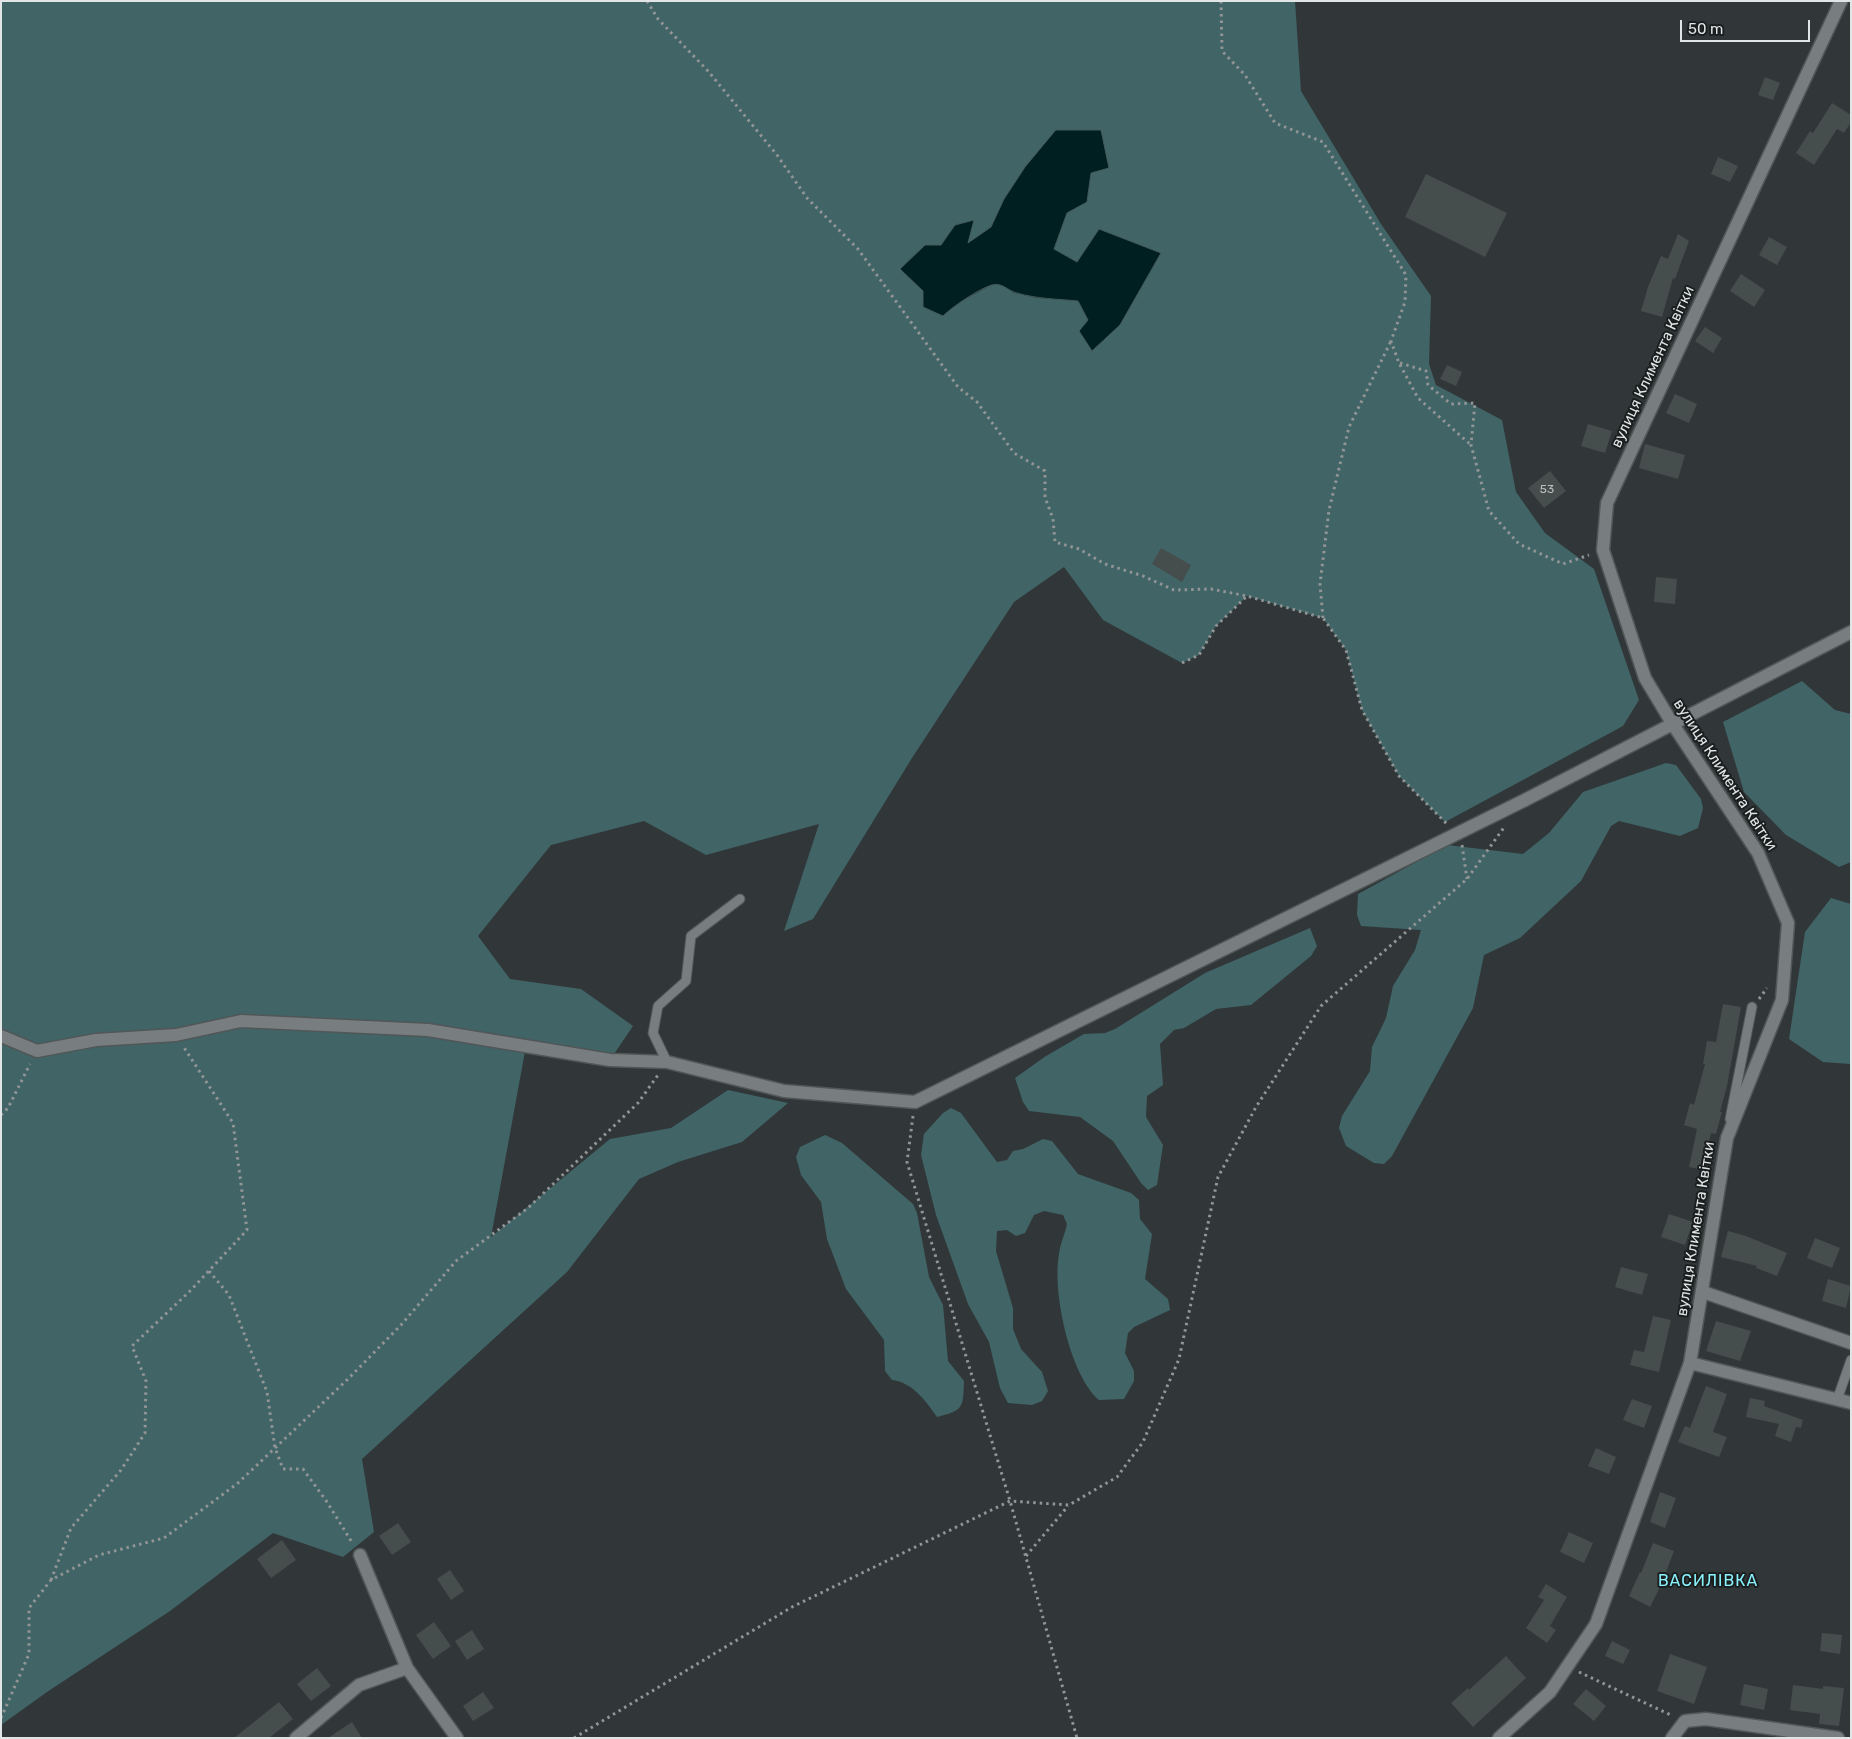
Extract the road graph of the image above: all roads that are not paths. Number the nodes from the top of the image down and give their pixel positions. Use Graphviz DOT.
graph roads {
  1 [pos="1841,1"];
  2 [pos="1851,632"];
  3 [pos="1672,724"];
  4 [pos="740,899"];
  5 [pos="1752,1007"];
  6 [pos="1,1036"];
  7 [pos="667,1062"];
  8 [pos="1727,1138"];
  9 [pos="1703,1292"];
  10 [pos="1851,1343"];
  11 [pos="1851,1360"];
  12 [pos="1690,1363"];
  13 [pos="1837,1400"];
  14 [pos="1851,1403"];
  15 [pos="360,1556"];
  16 [pos="408,1668"];
  17 [pos="296,1738"];
  18 [pos="457,1738"];
  19 [pos="1499,1738"];
  20 [pos="1672,1738"];
  21 [pos="1838,1738"];
  1 -- 3 [label="street, вулиця Климента Квітки"];
  2 -- 3 [label="street"];
  3 -- 7 [label="street"];
  3 -- 8 [label="street, вулиця Климента Квітки"];
  4 -- 7 [label="lane"];
  5 -- 8 [label="lane"];
  6 -- 7 [label="street"];
  8 -- 9 [label="street, вулиця Климента Квітки"];
  9 -- 10 [label="street"];
  9 -- 12 [label="street, вулиця Климента Квітки"];
  11 -- 13 [label="lane"];
  12 -- 13 [label="street"];
  12 -- 19 [label="street, вулиця Климента Квітки"];
  13 -- 14 [label="street"];
  15 -- 16 [label="street"];
  16 -- 17 [label="street"];
  16 -- 18 [label="street"];
  20 -- 21 [label="street"];
}
